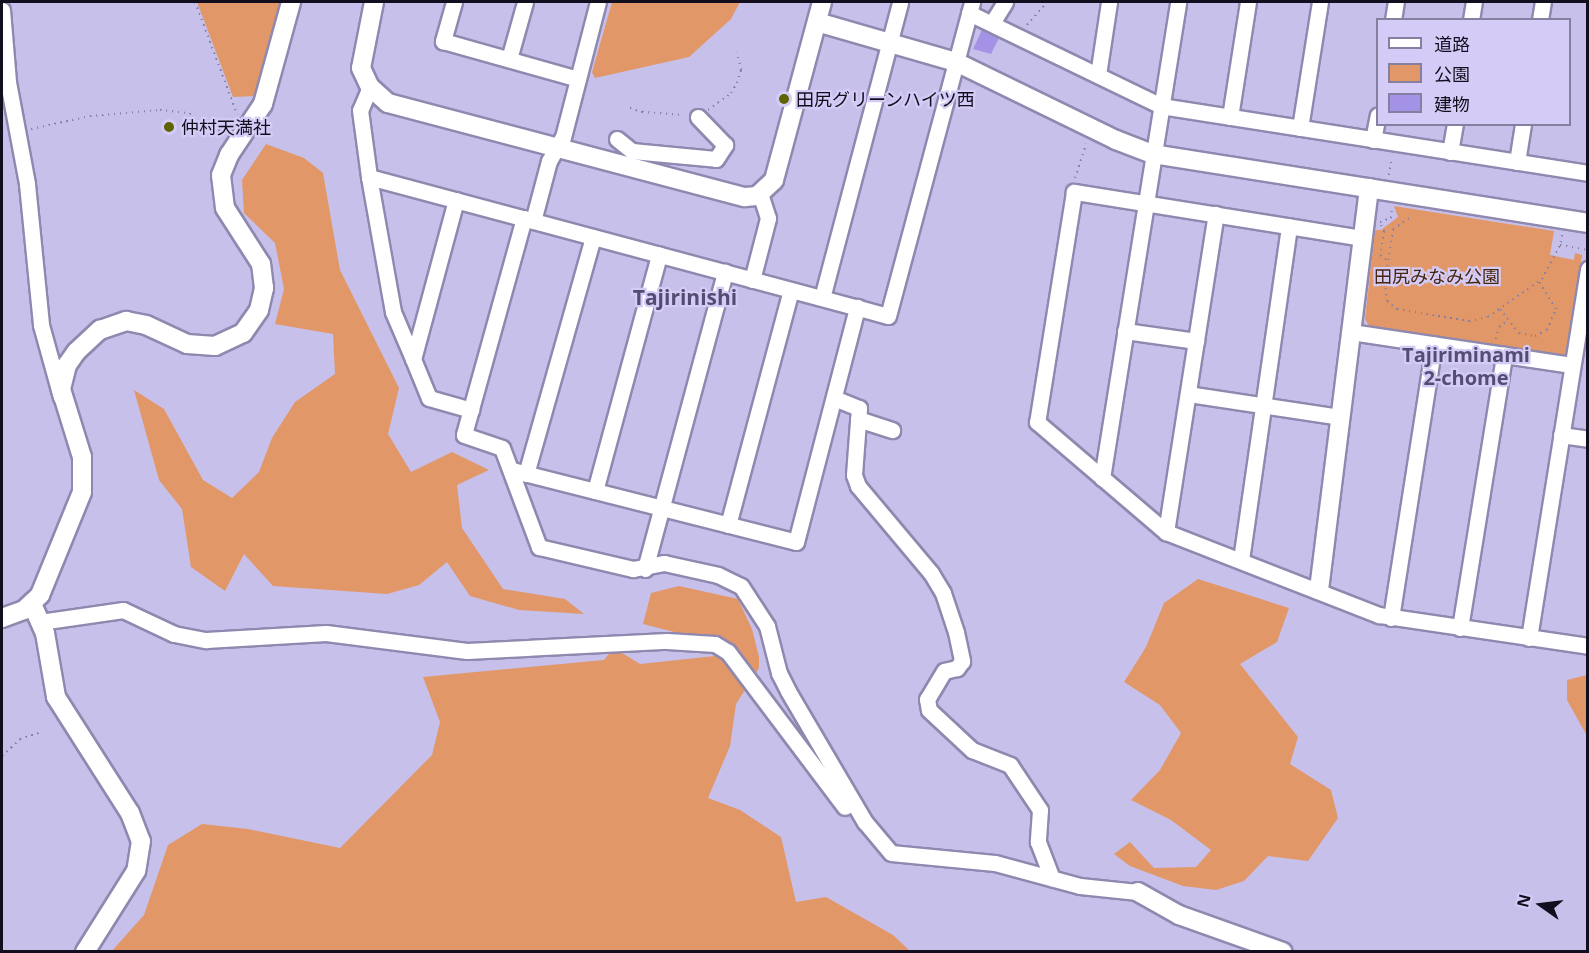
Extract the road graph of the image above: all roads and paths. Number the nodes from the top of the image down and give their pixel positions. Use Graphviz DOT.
graph roads {
  1 [pos="195,2"];
  2 [pos="291,2"];
  3 [pos="374,2"];
  4 [pos="453,2"];
  5 [pos="525,2"];
  6 [pos="598,2"];
  7 [pos="822,2"];
  8 [pos="900,2"];
  9 [pos="1005,2"];
  10 [pos="1047,2"];
  11 [pos="1109,2"];
  12 [pos="1178,2"];
  13 [pos="1248,2"];
  14 [pos="1320,2"];
  15 [pos="1396,2"];
  16 [pos="1474,2"];
  17 [pos="1543,2"];
  18 [pos="971,7"];
  19 [pos="2,10"];
  20 [pos="1393,18"];
  21 [pos="1471,18"];
  22 [pos="1540,18"];
  23 [pos="817,22"];
  24 [pos="992,23"];
  25 [pos="1018,36"];
  26 [pos="890,43"];
  27 [pos="737,52"];
  28 [pos="509,59"];
  29 [pos="956,62"];
  30 [pos="1098,75"];
  31 [pos="578,79"];
  32 [pos="370,87"];
  33 [pos="1161,106"];
  34 [pos="630,108"];
  35 [pos="7,116"];
  36 [pos="698,117"];
  37 [pos="1230,117"];
  38 [pos="1376,121"];
  39 [pos="1455,126"];
  40 [pos="1523,126"];
  41 [pos="1300,128"];
  42 [pos="16,133"];
  43 [pos="238,136"];
  44 [pos="1088,138"];
  45 [pos="617,139"];
  46 [pos="1373,140"];
  47 [pos="1395,143"];
  48 [pos="556,148"];
  49 [pos="1450,152"];
  50 [pos="1154,154"];
  51 [pos="1517,162"];
  52 [pos="1587,173"];
  53 [pos="369,177"];
  54 [pos="1388,179"];
  55 [pos="1369,188"];
  56 [pos="1074,192"];
  57 [pos="760,194"];
  58 [pos="456,200"];
  59 [pos="1146,203"];
  60 [pos="1390,203"];
  61 [pos="1216,214"];
  62 [pos="1391,218"];
  63 [pos="1409,218"];
  64 [pos="528,219"];
  65 [pos="1374,221"];
  66 [pos="1587,223"];
  67 [pos="1289,226"];
  68 [pos="1397,226"];
  69 [pos="1383,229"];
  70 [pos="1563,229"];
  71 [pos="593,237"];
  72 [pos="1362,238"];
  73 [pos="1560,245"];
  74 [pos="1587,250"];
  75 [pos="659,255"];
  76 [pos="1388,261"];
  77 [pos="725,272"];
  78 [pos="1587,272"];
  79 [pos="752,280"];
  80 [pos="1367,280"];
  81 [pos="1385,282"];
  82 [pos="1539,282"];
  83 [pos="791,290"];
  84 [pos="822,298"];
  85 [pos="857,308"];
  86 [pos="1500,309"];
  87 [pos="1508,320"];
  88 [pos="1125,331"];
  89 [pos="1351,332"];
  90 [pos="1196,341"];
  91 [pos="1434,344"];
  92 [pos="1499,354"];
  93 [pos="413,359"];
  94 [pos="1572,365"];
  95 [pos="1188,393"];
  96 [pos="834,398"];
  97 [pos="63,403"];
  98 [pos="1263,405"];
  99 [pos="471,410"];
  100 [pos="1340,417"];
  101 [pos="858,418"];
  102 [pos="892,430"];
  103 [pos="1561,435"];
  104 [pos="1587,439"];
  105 [pos="519,472"];
  106 [pos="1102,478"];
  107 [pos="595,491"];
  108 [pos="661,508"];
  109 [pos="728,525"];
  110 [pos="1166,532"];
  111 [pos="1240,560"];
  112 [pos="645,569"];
  113 [pos="1319,590"];
  114 [pos="32,604"];
  115 [pos="2,618"];
  116 [pos="1391,618"];
  117 [pos="40,622"];
  118 [pos="1460,628"];
  119 [pos="1529,638"];
  120 [pos="1587,646"];
  121 [pos="42,732"];
  122 [pos="2,756"];
  123 [pos="886,849"];
  124 [pos="1053,878"];
  125 [pos="1138,891"];
  126 [pos="84,951"];
  127 [pos="1282,951"];
  1 -- 43 [label="path"];
  2 -- 43 [label="street"];
  3 -- 32 [label="street"];
  4 -- 28 [label="street"];
  5 -- 28 [label="street"];
  6 -- 31 [label="street"];
  7 -- 23 [label="street"];
  8 -- 26 [label="street"];
  9 -- 24 [label="street"];
  10 -- 25 [label="path"];
  11 -- 30 [label="street"];
  12 -- 33 [label="street"];
  13 -- 37 [label="street"];
  14 -- 41 [label="street"];
  15 -- 20 [label="street"];
  16 -- 21 [label="street"];
  17 -- 22 [label="street"];
  18 -- 24 [label="street"];
  18 -- 29 [label="street"];
  19 -- 35 [label="street"];
  23 -- 26 [label="street"];
  23 -- 57 [label="street"];
  24 -- 25 [label="street"];
  25 -- 30 [label="street"];
  26 -- 29 [label="street"];
  26 -- 84 [label="street"];
  27 -- 36 [label="path"];
  28 -- 31 [label="street"];
  29 -- 50 [label="street"];
  29 -- 85 [label="street"];
  30 -- 33 [label="street"];
  31 -- 48 [label="street"];
  32 -- 48 [label="street"];
  32 -- 53 [label="street"];
  33 -- 37 [label="street"];
  33 -- 50 [label="street"];
  34 -- 36 [label="path"];
  35 -- 42 [label="street"];
  36 -- 45 [label="street"];
  37 -- 41 [label="street"];
  38 -- 46 [label="street"];
  39 -- 49 [label="street"];
  40 -- 51 [label="street"];
  41 -- 46 [label="street"];
  42 -- 43 [label="path"];
  42 -- 97 [label="street"];
  43 -- 97 [label="street"];
  44 -- 56 [label="path"];
  46 -- 47 [label="street"];
  47 -- 49 [label="street"];
  47 -- 54 [label="path"];
  48 -- 57 [label="street"];
  48 -- 64 [label="street"];
  49 -- 51 [label="street"];
  50 -- 55 [label="street"];
  50 -- 59 [label="street"];
  51 -- 52 [label="street"];
  53 -- 58 [label="street"];
  53 -- 93 [label="street"];
  55 -- 66 [label="street"];
  55 -- 72 [label="street"];
  56 -- 59 [label="street"];
  56 -- 106 [label="street"];
  57 -- 79 [label="street"];
  58 -- 64 [label="street"];
  58 -- 93 [label="street"];
  59 -- 61 [label="street"];
  59 -- 88 [label="street"];
  60 -- 62 [label="path"];
  61 -- 67 [label="street"];
  61 -- 90 [label="street"];
  62 -- 65 [label="path"];
  62 -- 68 [label="path"];
  63 -- 68 [label="path"];
  64 -- 71 [label="street"];
  64 -- 99 [label="street"];
  67 -- 72 [label="street"];
  67 -- 98 [label="street"];
  68 -- 76 [label="path"];
  69 -- 76 [label="path"];
  70 -- 73 [label="path"];
  71 -- 75 [label="street"];
  71 -- 105 [label="street"];
  72 -- 89 [label="street"];
  73 -- 74 [label="path"];
  73 -- 82 [label="path"];
  75 -- 77 [label="street"];
  75 -- 107 [label="street"];
  76 -- 81 [label="path"];
  77 -- 79 [label="street"];
  77 -- 108 [label="street"];
  78 -- 94 [label="street"];
  79 -- 83 [label="street"];
  80 -- 81 [label="path"];
  81 -- 86 [label="path"];
  82 -- 86 [label="path"];
  82 -- 87 [label="path"];
  83 -- 84 [label="street"];
  83 -- 109 [label="street"];
  84 -- 85 [label="street"];
  85 -- 96 [label="street"];
  86 -- 87 [label="path"];
  87 -- 92 [label="path"];
  88 -- 90 [label="street"];
  88 -- 106 [label="street"];
  89 -- 91 [label="street"];
  89 -- 100 [label="street"];
  90 -- 95 [label="street"];
  91 -- 92 [label="street"];
  91 -- 116 [label="street"];
  92 -- 94 [label="street"];
  92 -- 118 [label="street"];
  93 -- 99 [label="street"];
  94 -- 103 [label="street"];
  95 -- 98 [label="street"];
  95 -- 110 [label="street"];
  96 -- 101 [label="street"];
  96 -- 109 [label="street"];
  97 -- 114 [label="street"];
  98 -- 100 [label="street"];
  98 -- 111 [label="street"];
  99 -- 105 [label="street"];
  100 -- 113 [label="street"];
  101 -- 102 [label="street"];
  101 -- 124 [label="street"];
  103 -- 104 [label="street"];
  103 -- 119 [label="street"];
  105 -- 107 [label="street"];
  105 -- 112 [label="street"];
  106 -- 110 [label="street"];
  107 -- 108 [label="street"];
  108 -- 109 [label="street"];
  108 -- 112 [label="street"];
  110 -- 111 [label="street"];
  111 -- 113 [label="street"];
  112 -- 123 [label="street"];
  113 -- 116 [label="street"];
  114 -- 115 [label="street"];
  114 -- 117 [label="street"];
  116 -- 118 [label="street"];
  117 -- 123 [label="street"];
  117 -- 126 [label="street"];
  118 -- 119 [label="street"];
  119 -- 120 [label="street"];
  121 -- 122 [label="path"];
  123 -- 124 [label="street"];
  124 -- 125 [label="street"];
  125 -- 127 [label="street"];
}
